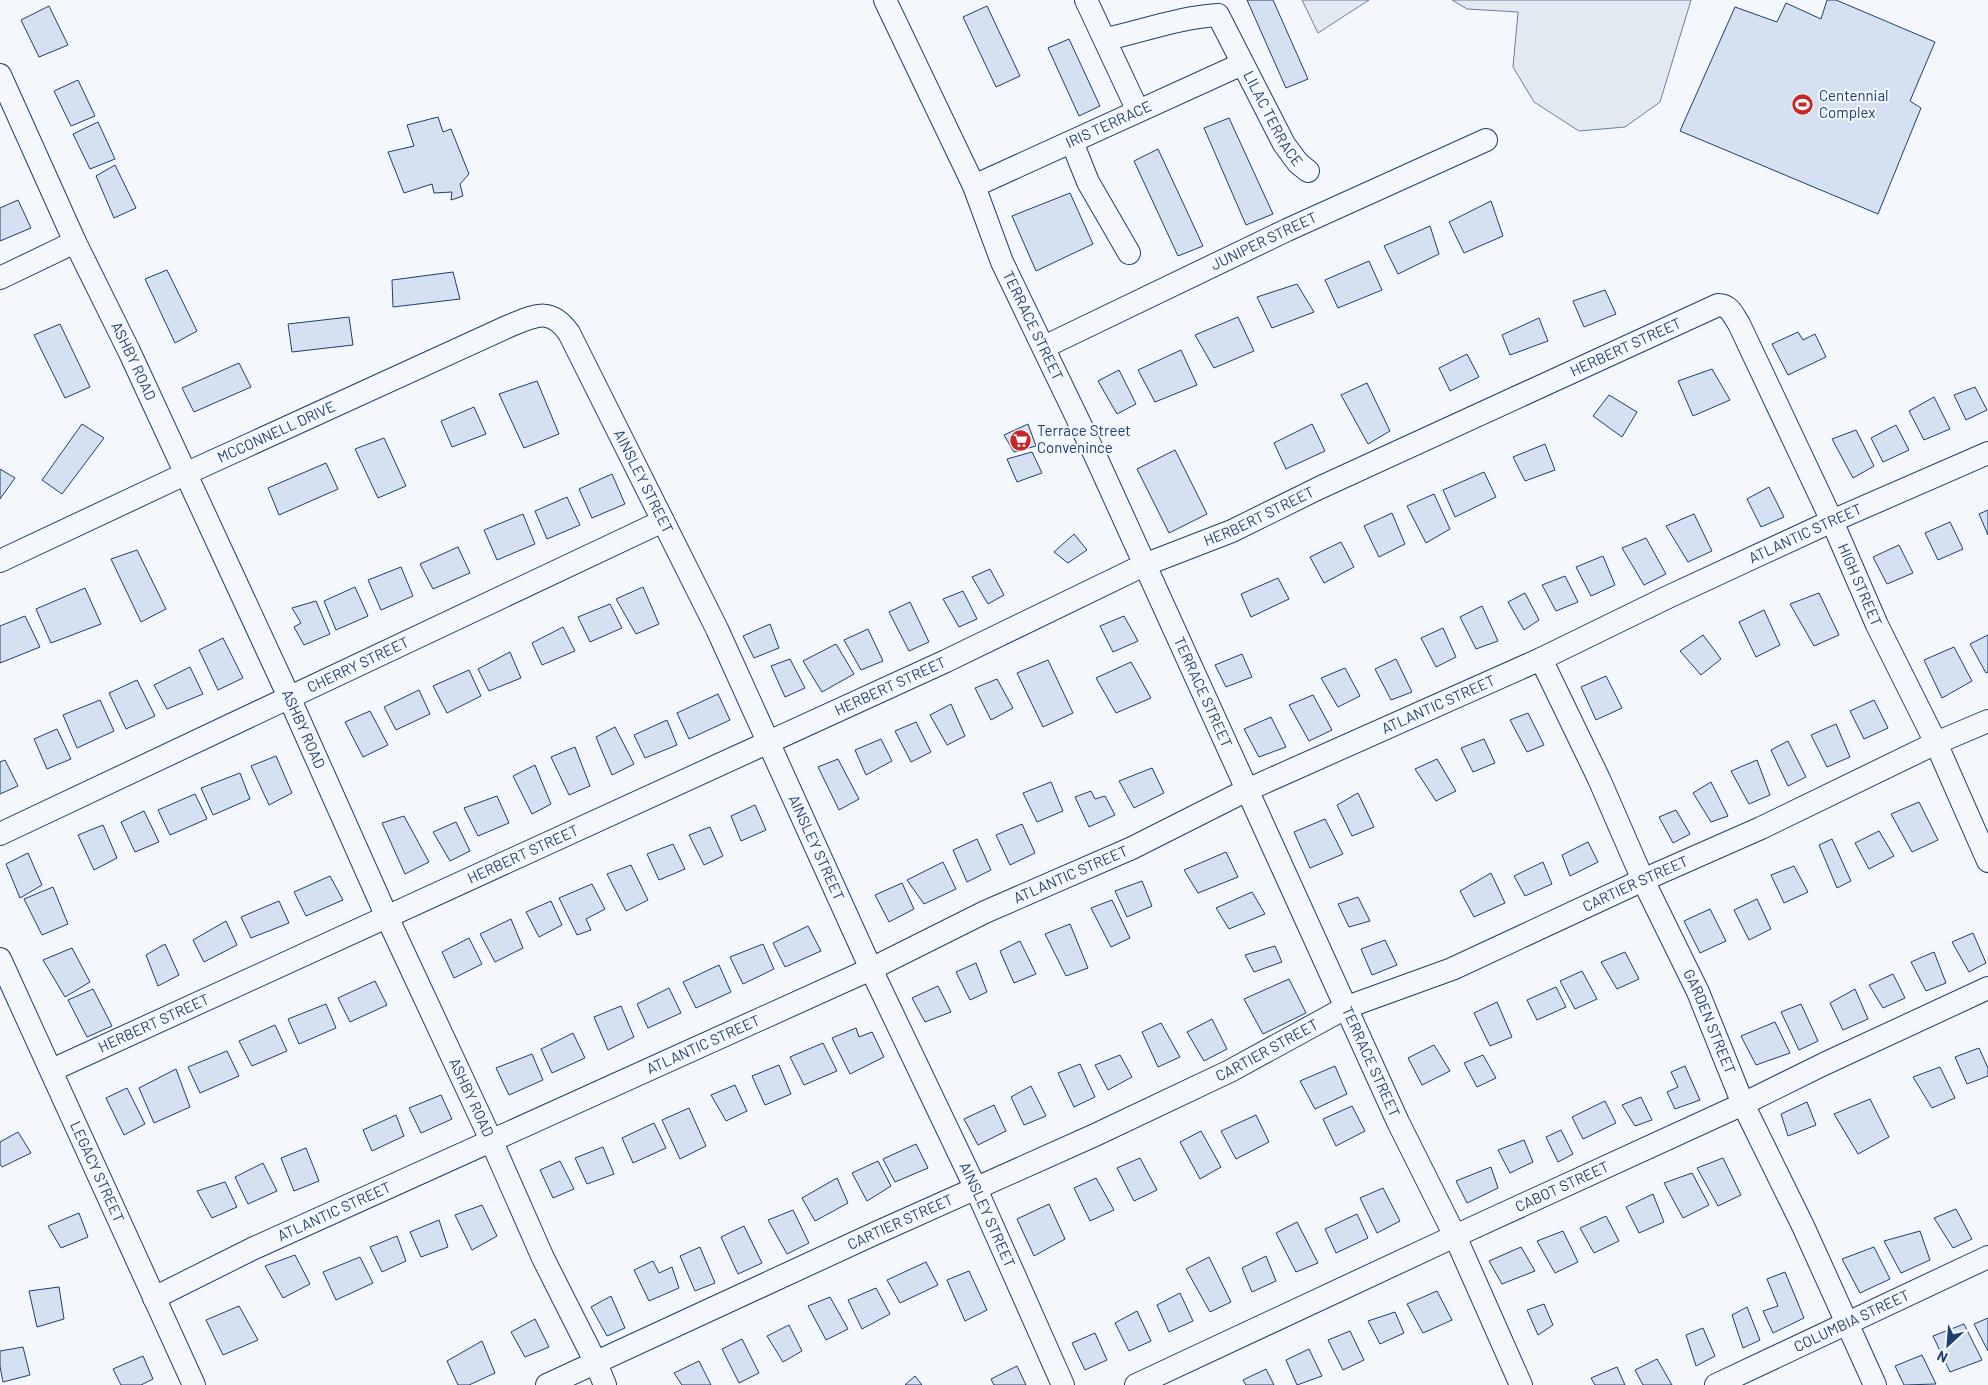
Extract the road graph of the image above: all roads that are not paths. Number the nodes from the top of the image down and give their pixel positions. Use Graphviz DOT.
graph roads {
  1 [pos="885,0"];
  2 [pos="1086,0"];
  3 [pos="1106,39"];
  4 [pos="1242,64"];
  5 [pos="0,75"];
  6 [pos="1138,111"];
  7 [pos="1486,140"];
  8 [pos="1072,142"];
  9 [pos="1308,171"];
  10 [pos="974,186"];
  11 [pos="75,242"];
  12 [pos="1129,253"];
  13 [pos="0,278"];
  14 [pos="1730,309"];
  15 [pos="555,320"];
  16 [pos="1044,348"];
  17 [pos="1988,453"];
  18 [pos="184,474"];
  19 [pos="664,521"];
  20 [pos="1832,521"];
  21 [pos="0,561"];
  22 [pos="1144,565"];
  23 [pos="1541,658"];
  24 [pos="289,697"];
  25 [pos="1988,721"];
  26 [pos="769,741"];
  27 [pos="1936,743"];
  28 [pos="1247,790"];
  29 [pos="0,834"];
  30 [pos="1988,862"];
  31 [pos="1643,880"];
  32 [pos="388,917"];
  33 [pos="0,959"];
  34 [pos="870,969"];
  35 [pos="1988,988"];
  36 [pos="1347,1008"];
  37 [pos="52,1070"];
  38 [pos="1743,1104"];
  39 [pos="491,1140"];
  40 [pos="976,1189"];
  41 [pos="1455,1236"];
  42 [pos="1988,1257"];
  43 [pos="154,1298"];
  44 [pos="1848,1324"];
  45 [pos="596,1363"];
  46 [pos="194,1385"];
  47 [pos="547,1385"];
  48 [pos="605,1385"];
  49 [pos="1063,1385"];
  50 [pos="1136,1385"];
  51 [pos="1521,1385"];
  52 [pos="1716,1385"];
  53 [pos="1875,1385"];
  1 -- 10 [label="street, TERRACE STREET"];
  2 -- 3 [label="street"];
  3 -- 4 [label="street, LILAC TERRACE"];
  3 -- 6 [label="street"];
  4 -- 6 [label="street, IRIS TERRACE"];
  4 -- 9 [label="street, LILAC TERRACE"];
  5 -- 11 [label="street, ASHBY ROAD"];
  6 -- 8 [label="street, IRIS TERRACE"];
  7 -- 16 [label="street, JUNIPER STREET"];
  8 -- 10 [label="street, IRIS TERRACE"];
  8 -- 12 [label="street"];
  10 -- 16 [label="street, TERRACE STREET"];
  11 -- 13 [label="street"];
  11 -- 18 [label="street, ASHBY ROAD"];
  14 -- 20 [label="street, HIGH STREET"];
  14 -- 22 [label="street, HERBERT STREET"];
  15 -- 18 [label="street, MCCONNELL DRIVE"];
  15 -- 19 [label="street, AINSLEY STREET"];
  16 -- 22 [label="street, TERRACE STREET"];
  17 -- 20 [label="street, ATLANTIC STREET"];
  18 -- 21 [label="street, MCCONNELL DRIVE"];
  18 -- 24 [label="street, ASHBY ROAD"];
  19 -- 24 [label="street, CHERRY STREET"];
  19 -- 26 [label="street, AINSLEY STREET"];
  20 -- 23 [label="street, ATLANTIC STREET"];
  20 -- 27 [label="street, HIGH STREET"];
  22 -- 26 [label="street, HERBERT STREET"];
  22 -- 28 [label="street, TERRACE STREET"];
  23 -- 28 [label="street, ATLANTIC STREET"];
  23 -- 31 [label="street, GARDEN STREET"];
  24 -- 29 [label="street, CHERRY STREET"];
  24 -- 32 [label="street, ASHBY ROAD"];
  25 -- 27 [label="street, CARTIER STREET"];
  26 -- 32 [label="street, HERBERT STREET"];
  26 -- 34 [label="street, AINSLEY STREET"];
  27 -- 30 [label="street, HIGH STREET"];
  27 -- 31 [label="street, CARTIER STREET"];
  28 -- 34 [label="street, ATLANTIC STREET"];
  28 -- 36 [label="street, TERRACE STREET"];
  31 -- 36 [label="street, CARTIER STREET"];
  31 -- 38 [label="street, GARDEN STREET"];
  32 -- 37 [label="street, HERBERT STREET"];
  32 -- 39 [label="street, ASHBY ROAD"];
  33 -- 37 [label="street, LEGACY STREET"];
  34 -- 39 [label="street, ATLANTIC STREET"];
  34 -- 40 [label="street, AINSLEY STREET"];
  35 -- 38 [label="street, CABOT STREET"];
  36 -- 40 [label="street, CARTIER STREET"];
  36 -- 41 [label="street, TERRACE STREET"];
  37 -- 43 [label="street, LEGACY STREET"];
  38 -- 41 [label="street, CABOT STREET"];
  38 -- 44 [label="street, GARDEN STREET"];
  39 -- 43 [label="street, ATLANTIC STREET"];
  39 -- 45 [label="street, ASHBY ROAD"];
  40 -- 45 [label="street, CARTIER STREET"];
  40 -- 49 [label="street, AINSLEY STREET"];
  41 -- 50 [label="street, CABOT STREET"];
  41 -- 51 [label="street, TERRACE STREET"];
  42 -- 44 [label="street, COLUMBIA STREET"];
  43 -- 46 [label="street, LEGACY STREET"];
  44 -- 52 [label="street, COLUMBIA STREET"];
  44 -- 53 [label="street, GARDEN STREET"];
  45 -- 47 [label="street, CARTIER STREET"];
  45 -- 48 [label="street, ASHBY ROAD"];
}
